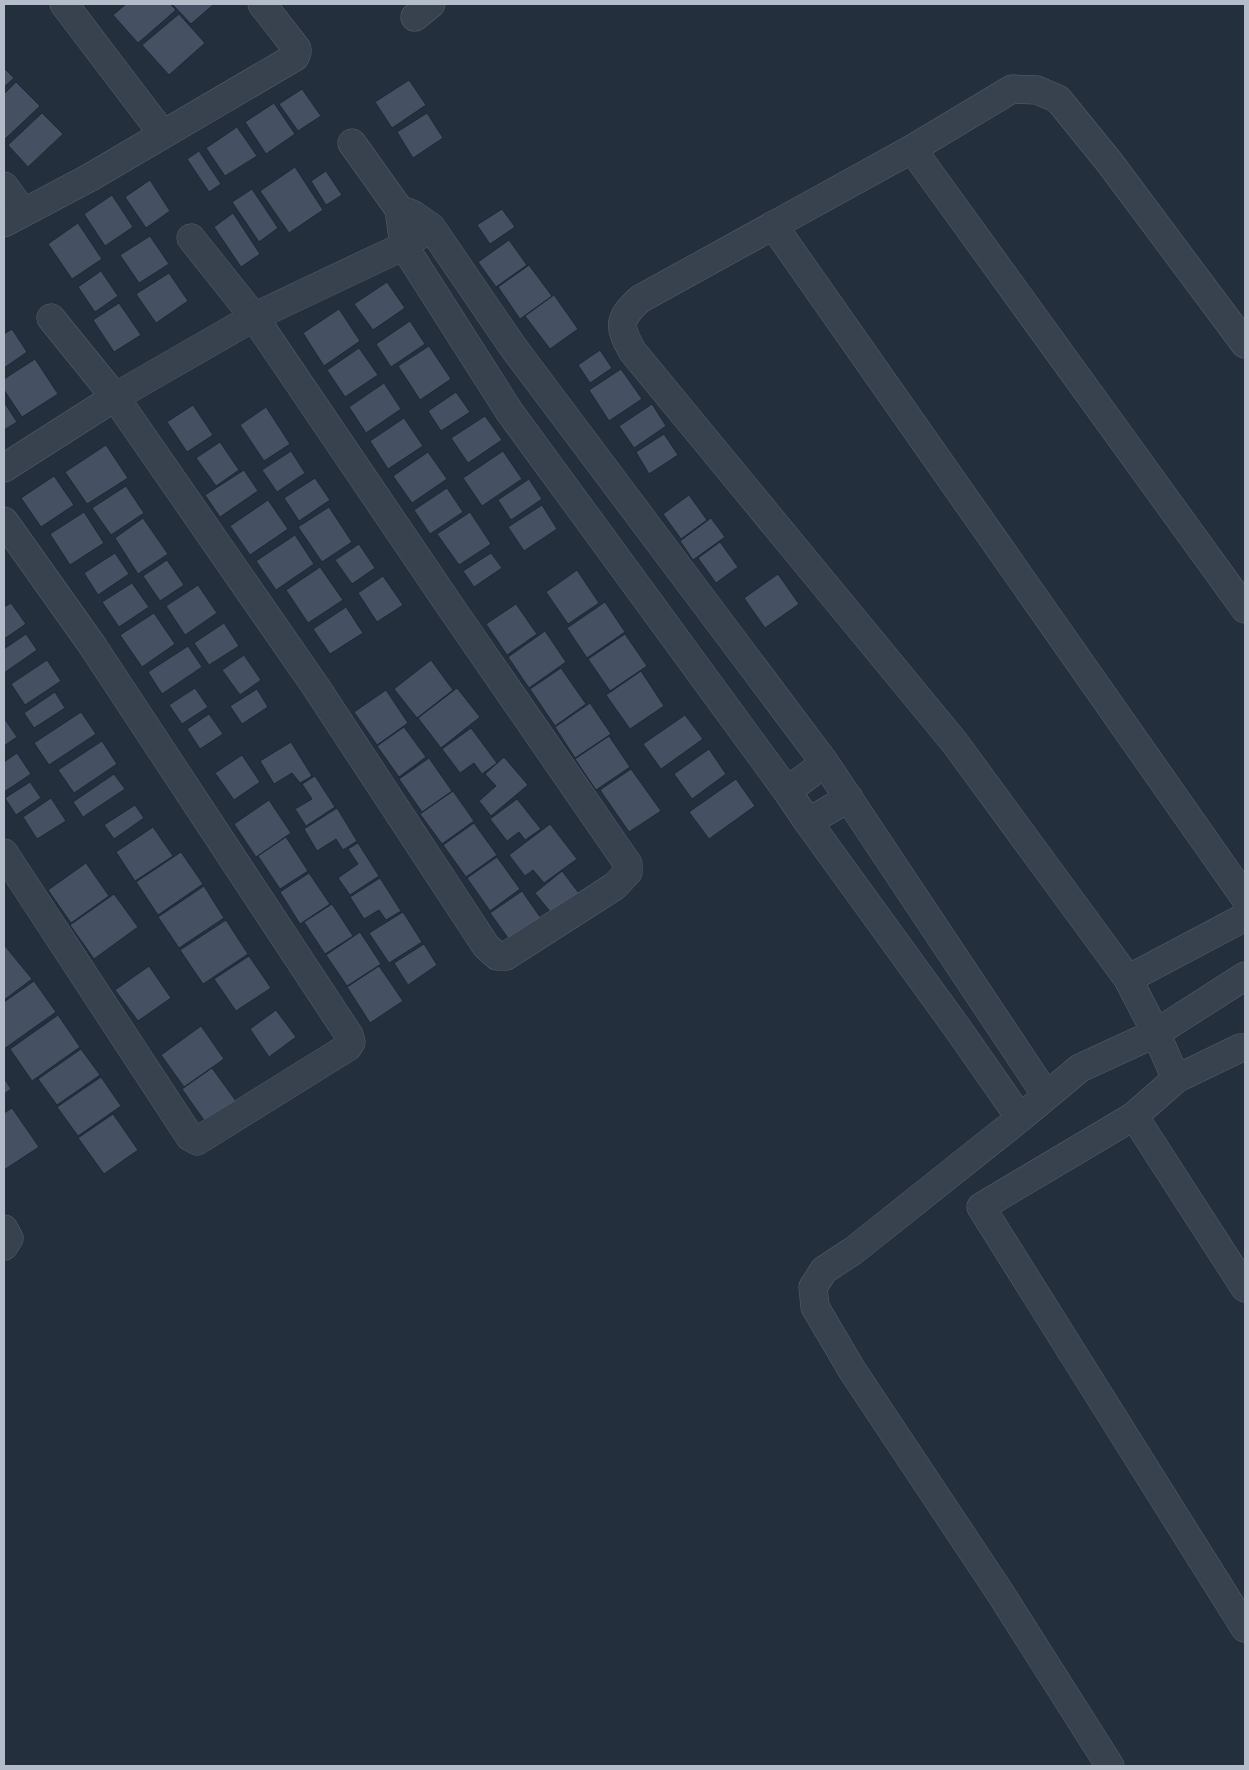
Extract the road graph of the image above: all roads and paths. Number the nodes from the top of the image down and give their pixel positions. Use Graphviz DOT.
graph roads {
  1 [pos="64,4"];
  2 [pos="262,4"];
  3 [pos="162,134"];
  4 [pos="352,143"];
  5 [pos="912,149"];
  6 [pos="4,186"];
  7 [pos="399,209"];
  8 [pos="13,218"];
  9 [pos="773,225"];
  10 [pos="431,227"];
  11 [pos="191,238"];
  12 [pos="404,246"];
  13 [pos="254,317"];
  14 [pos="51,318"];
  15 [pos="1245,344"];
  16 [pos="115,397"];
  17 [pos="4,468"];
  18 [pos="4,521"];
  19 [pos="1245,609"];
  20 [pos="826,763"];
  21 [pos="787,791"];
  22 [pos="849,798"];
  23 [pos="808,822"];
  24 [pos="4,853"];
  25 [pos="1245,898"];
  26 [pos="1245,917"];
  27 [pos="1245,976"];
  28 [pos="1128,980"];
  29 [pos="1156,1033"];
  30 [pos="1245,1048"];
  31 [pos="1176,1079"];
  32 [pos="1046,1095"];
  33 [pos="1134,1116"];
  34 [pos="1020,1118"];
  35 [pos="4,1229"];
  36 [pos="4,1246"];
  37 [pos="1245,1288"];
  38 [pos="1245,1628"];
  39 [pos="1110,1766"];
  1 -- 3 [label="street"];
  2 -- 3 [label="street"];
  3 -- 8 [label="street"];
  4 -- 7 [label="street"];
  5 -- 9 [label="street"];
  5 -- 15 [label="street"];
  5 -- 19 [label="street"];
  6 -- 8 [label="street"];
  7 -- 10 [label="street"];
  7 -- 12 [label="street"];
  9 -- 25 [label="street"];
  9 -- 28 [label="street"];
  10 -- 12 [label="street"];
  10 -- 20 [label="street"];
  11 -- 13 [label="street"];
  12 -- 13 [label="street"];
  12 -- 21 [label="street"];
  13 -- 16 [label="street"];
  13 -- 16 [label="street"];
  14 -- 16 [label="street"];
  16 -- 17 [label="street"];
  18 -- 24 [label="street"];
  20 -- 21 [label="street"];
  20 -- 22 [label="street"];
  21 -- 23 [label="street"];
  22 -- 23 [label="street"];
  22 -- 32 [label="street"];
  23 -- 34 [label="street"];
  26 -- 28 [label="street"];
  27 -- 29 [label="street"];
  28 -- 29 [label="street"];
  29 -- 31 [label="street"];
  29 -- 32 [label="street"];
  30 -- 31 [label="street"];
  31 -- 33 [label="street"];
  32 -- 34 [label="street"];
  33 -- 37 [label="street"];
  33 -- 38 [label="street"];
  34 -- 39 [label="street"];
  35 -- 36 [label="street"];
}
